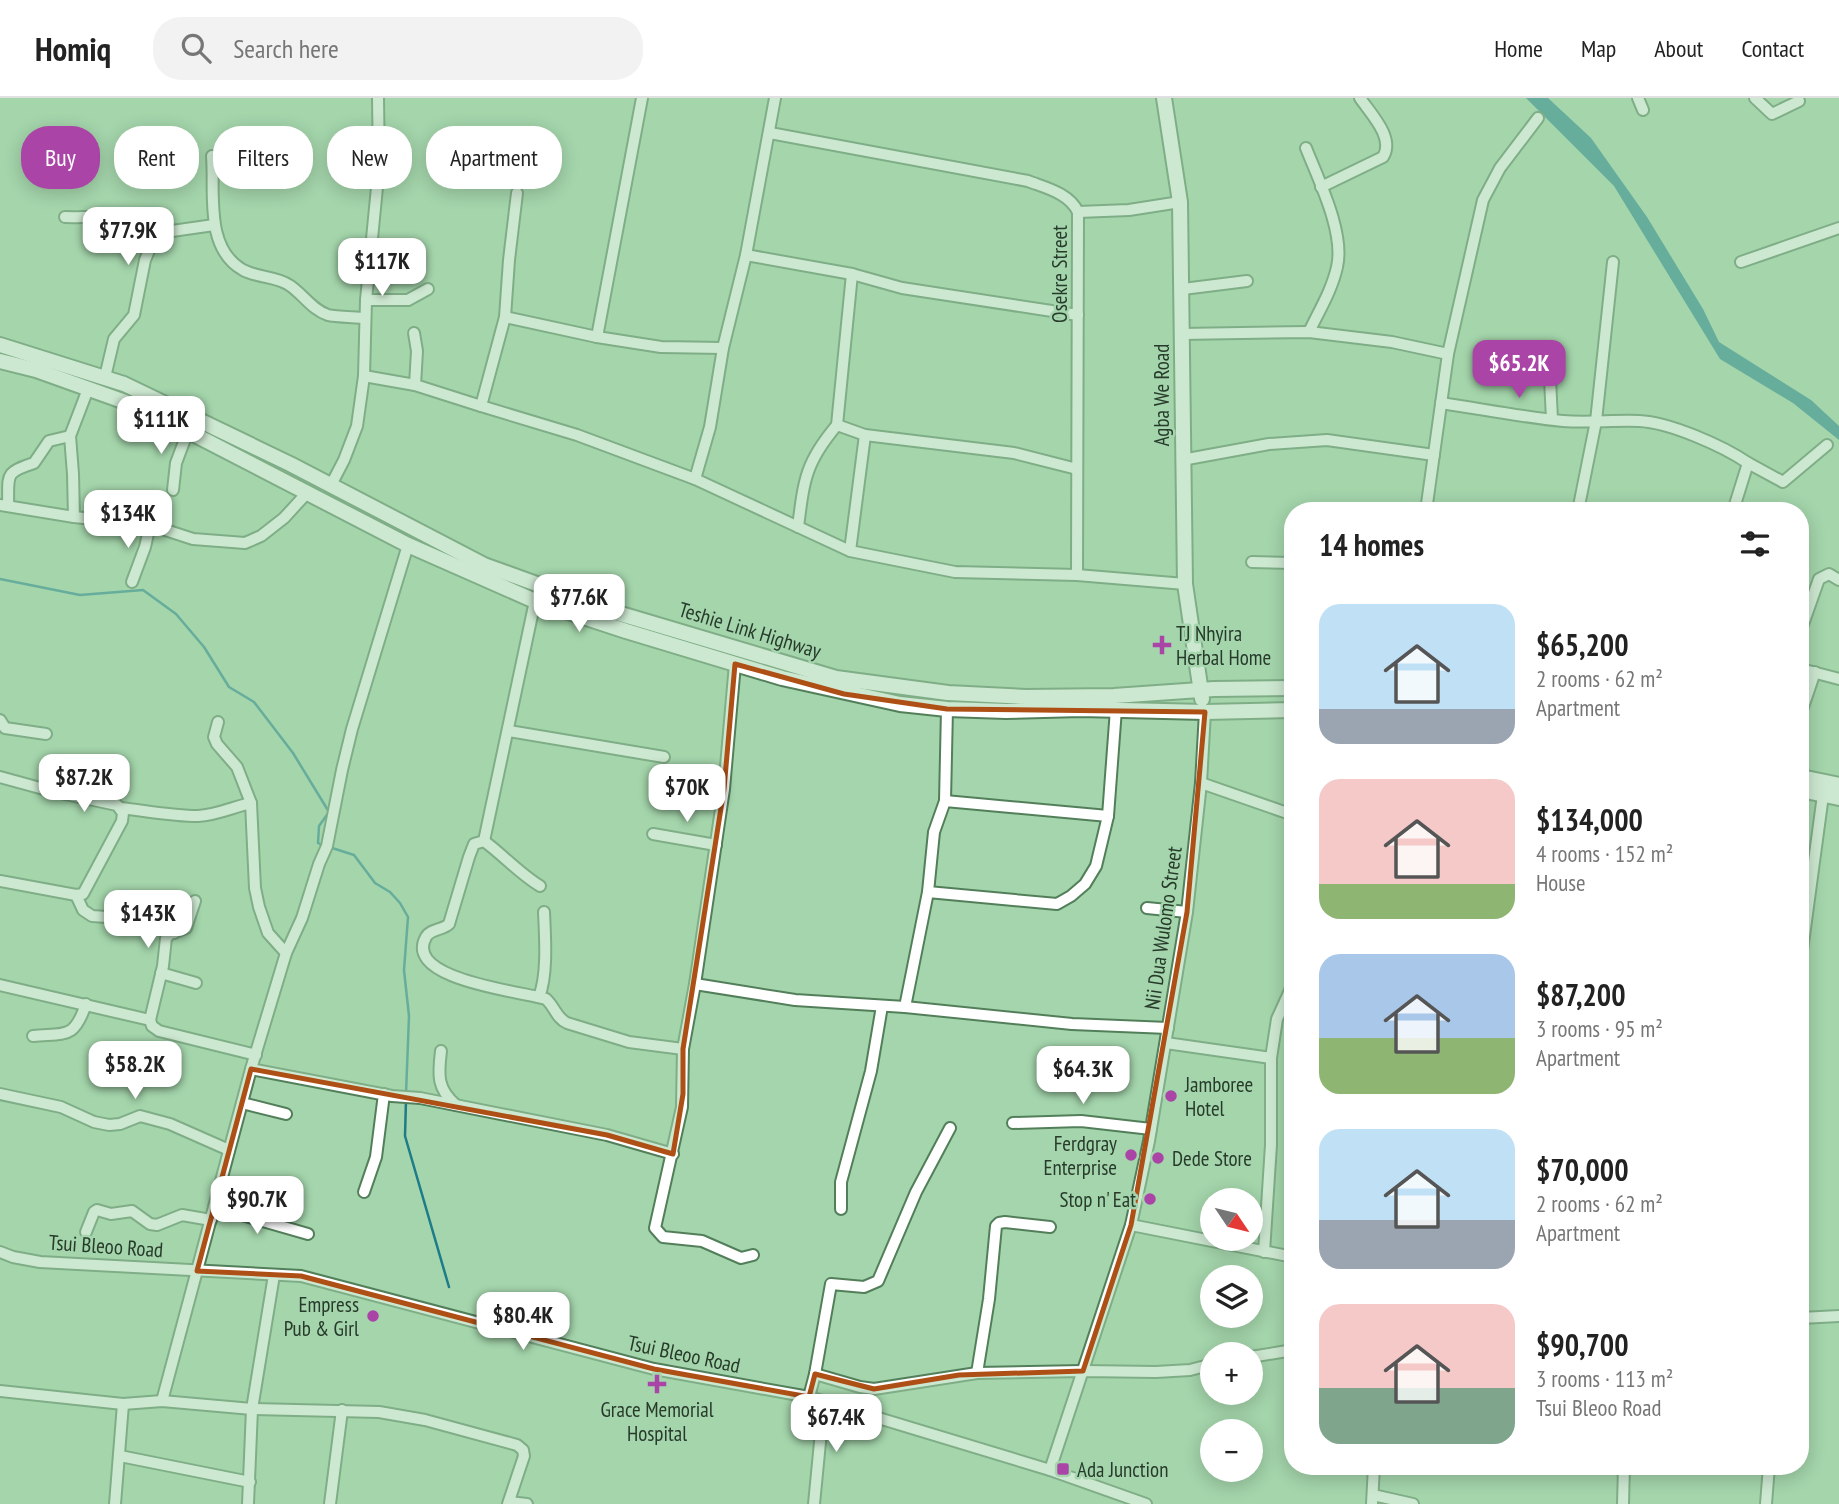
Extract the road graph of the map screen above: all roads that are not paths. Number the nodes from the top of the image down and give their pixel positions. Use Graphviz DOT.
graph roads {
  1 [pos="378,98"];
  2 [pos="642,98"];
  3 [pos="775,98"];
  4 [pos="1164,98"];
  5 [pos="1360,98"];
  6 [pos="1638,98"];
  7 [pos="1755,98"];
  8 [pos="1800,101"];
  9 [pos="1643,110"];
  10 [pos="1538,118"];
  11 [pos="770,133"];
  12 [pos="1306,148"];
  13 [pos="212,156"];
  14 [pos="1321,187"];
  15 [pos="517,193"];
  16 [pos="1180,202"];
  17 [pos="1078,212"];
  18 [pos="65,217"];
  19 [pos="214,225"];
  20 [pos="1839,228"];
  21 [pos="165,232"];
  22 [pos="747,254"];
  23 [pos="1613,262"];
  24 [pos="1741,262"];
  25 [pos="852,274"];
  26 [pos="1247,281"];
  27 [pos="429,289"];
  28 [pos="1183,289"];
  29 [pos="366,300"];
  30 [pos="1078,315"];
  31 [pos="505,317"];
  32 [pos="365,318"];
  33 [pos="1309,332"];
  34 [pos="414,333"];
  35 [pos="1181,334"];
  36 [pos="597,337"];
  37 [pos="0,345"];
  38 [pos="723,348"];
  39 [pos="1448,354"];
  40 [pos="0,360"];
  41 [pos="365,376"];
  42 [pos="106,377"];
  43 [pos="1550,379"];
  44 [pos="415,386"];
  45 [pos="88,388"];
  46 [pos="1441,403"];
  47 [pos="481,406"];
  48 [pos="1552,419"];
  49 [pos="1597,421"];
  50 [pos="837,425"];
  51 [pos="188,432"];
  52 [pos="865,435"];
  53 [pos="70,436"];
  54 [pos="1827,445"];
  55 [pos="1434,456"];
  56 [pos="1182,460"];
  57 [pos="1748,463"];
  58 [pos="1077,469"];
  59 [pos="695,479"];
  60 [pos="331,485"];
  61 [pos="173,490"];
  62 [pos="306,494"];
  63 [pos="1427,502"];
  64 [pos="1580,502"];
  65 [pos="1736,502"];
  66 [pos="4,506"];
  67 [pos="74,517"];
  68 [pos="150,525"];
  69 [pos="798,527"];
  70 [pos="408,545"];
  71 [pos="850,551"];
  72 [pos="1252,562"];
  73 [pos="1284,563"];
  74 [pos="1077,575"];
  75 [pos="1839,580"];
  76 [pos="132,582"];
  77 [pos="1185,584"];
  78 [pos="535,601"];
  79 [pos="1809,607"];
  80 [pos="735,664"];
  81 [pos="1809,671"];
  82 [pos="1815,672"];
  83 [pos="1839,679"];
  84 [pos="1284,688"];
  85 [pos="1809,690"];
  86 [pos="1199,692"];
  87 [pos="947,709"];
  88 [pos="1116,709"];
  89 [pos="1284,710"];
  90 [pos="1205,712"];
  91 [pos="0,720"];
  92 [pos="218,722"];
  93 [pos="509,731"];
  94 [pos="46,734"];
  95 [pos="664,757"];
  96 [pos="0,776"];
  97 [pos="1809,779"];
  98 [pos="1201,783"];
  99 [pos="1839,785"];
  100 [pos="1809,792"];
  101 [pos="1823,795"];
  102 [pos="1839,799"];
  103 [pos="946,801"];
  104 [pos="251,803"];
  105 [pos="121,808"];
  106 [pos="1284,812"];
  107 [pos="1108,816"];
  108 [pos="653,834"];
  109 [pos="484,841"];
  110 [pos="716,845"];
  111 [pos="0,881"];
  112 [pos="540,886"];
  113 [pos="1809,888"];
  114 [pos="928,892"];
  115 [pos="76,895"];
  116 [pos="195,901"];
  117 [pos="1147,908"];
  118 [pos="544,912"];
  119 [pos="1186,912"];
  120 [pos="174,933"];
  121 [pos="286,953"];
  122 [pos="161,973"];
  123 [pos="196,983"];
  124 [pos="695,984"];
  125 [pos="0,985"];
  126 [pos="539,997"];
  127 [pos="86,1004"];
  128 [pos="1284,1004"];
  129 [pos="882,1006"];
  130 [pos="905,1007"];
  131 [pos="150,1020"];
  132 [pos="1168,1028"];
  133 [pos="33,1036"];
  134 [pos="1166,1043"];
  135 [pos="683,1049"];
  136 [pos="442,1051"];
  137 [pos="256,1055"];
  138 [pos="1270,1058"];
  139 [pos="251,1069"];
  140 [pos="0,1094"];
  141 [pos="388,1095"];
  142 [pos="242,1103"];
  143 [pos="456,1105"];
  144 [pos="286,1114"];
  145 [pos="1013,1123"];
  146 [pos="950,1128"];
  147 [pos="1151,1129"];
  148 [pos="229,1150"];
  149 [pos="673,1154"];
  150 [pos="364,1192"];
  151 [pos="214,1207"];
  152 [pos="841,1209"];
  153 [pos="211,1220"];
  154 [pos="1131,1225"];
  155 [pos="1050,1227"];
  156 [pos="86,1232"];
  157 [pos="308,1234"];
  158 [pos="0,1252"];
  159 [pos="1264,1252"];
  160 [pos="753,1255"];
  161 [pos="1284,1255"];
  162 [pos="197,1271"];
  163 [pos="274,1275"];
  164 [pos="1839,1316"];
  165 [pos="1809,1318"];
  166 [pos="1284,1352"];
  167 [pos="1263,1355"];
  168 [pos="1200,1367"];
  169 [pos="1083,1371"];
  170 [pos="977,1373"];
  171 [pos="815,1374"];
  172 [pos="0,1391"];
  173 [pos="809,1397"];
  174 [pos="162,1401"];
  175 [pos="824,1401"];
  176 [pos="123,1404"];
  177 [pos="252,1409"];
  178 [pos="342,1410"];
  179 [pos="120,1456"];
  180 [pos="1050,1470"];
  181 [pos="1374,1475"];
  182 [pos="1624,1475"];
  183 [pos="1768,1475"];
  184 [pos="250,1482"];
  185 [pos="1118,1500"];
  186 [pos="1373,1500"];
  187 [pos="509,1503"];
  188 [pos="115,1504"];
  189 [pos="248,1504"];
  190 [pos="330,1504"];
  191 [pos="527,1504"];
  192 [pos="814,1504"];
  193 [pos="1146,1504"];
  194 [pos="1413,1504"];
  195 [pos="1623,1504"];
  196 [pos="1766,1504"];
  1 -- 29 [label="street"];
  2 -- 36 [label="street"];
  3 -- 11 [label="street"];
  4 -- 16 [label="main road, Agba We Road"];
  5 -- 14 [label="street"];
  6 -- 9 [label="street"];
  7 -- 8 [label="street"];
  10 -- 39 [label="street"];
  11 -- 17 [label="street, Osekre Street"];
  11 -- 22 [label="street"];
  12 -- 14 [label="street"];
  13 -- 19 [label="street"];
  14 -- 33 [label="street"];
  15 -- 31 [label="street"];
  16 -- 17 [label="street"];
  16 -- 28 [label="main road, Agba We Road"];
  17 -- 30 [label="street, Osekre Street"];
  18 -- 21 [label="street"];
  19 -- 21 [label="street"];
  19 -- 32 [label="street"];
  20 -- 24 [label="street"];
  21 -- 42 [label="street"];
  22 -- 25 [label="street"];
  22 -- 38 [label="street"];
  23 -- 49 [label="street"];
  25 -- 30 [label="street"];
  25 -- 50 [label="street"];
  26 -- 28 [label="street"];
  27 -- 29 [label="street"];
  28 -- 35 [label="main road, Agba We Road"];
  29 -- 32 [label="street"];
  30 -- 58 [label="street, Osekre Street"];
  31 -- 36 [label="street"];
  31 -- 47 [label="street"];
  32 -- 41 [label="street"];
  33 -- 35 [label="street"];
  33 -- 39 [label="street"];
  34 -- 44 [label="street"];
  35 -- 56 [label="main road, Agba We Road"];
  36 -- 38 [label="street"];
  37 -- 42 [label="main road, Teshie Link Highway"];
  38 -- 59 [label="street"];
  39 -- 46 [label="street"];
  40 -- 45 [label="main road, Teshie Link Highway"];
  41 -- 44 [label="street"];
  41 -- 60 [label="street"];
  42 -- 60 [label="main road, Teshie Link Highway"];
  43 -- 48 [label="street"];
  44 -- 47 [label="street"];
  45 -- 51 [label="main road, Teshie Link Highway"];
  45 -- 53 [label="street"];
  46 -- 48 [label="street"];
  46 -- 55 [label="street"];
  47 -- 59 [label="street"];
  48 -- 49 [label="street"];
  49 -- 57 [label="street"];
  49 -- 64 [label="street"];
  50 -- 52 [label="street"];
  50 -- 69 [label="street"];
  51 -- 61 [label="street"];
  51 -- 62 [label="main road, Teshie Link Highway"];
  52 -- 58 [label="street"];
  52 -- 71 [label="street"];
  53 -- 66 [label="street"];
  53 -- 67 [label="street"];
  54 -- 57 [label="street"];
  55 -- 56 [label="street"];
  55 -- 63 [label="street"];
  56 -- 77 [label="main road, Agba We Road"];
  57 -- 65 [label="street"];
  58 -- 74 [label="street, Osekre Street"];
  59 -- 69 [label="street"];
  60 -- 86 [label="main road, Teshie Link Highway"];
  62 -- 68 [label="street"];
  62 -- 70 [label="main road, Teshie Link Highway"];
  66 -- 67 [label="street"];
  67 -- 68 [label="street"];
  68 -- 76 [label="street"];
  69 -- 71 [label="street"];
  70 -- 78 [label="main road, Teshie Link Highway"];
  70 -- 121 [label="street"];
  71 -- 74 [label="street"];
  72 -- 73 [label="street"];
  74 -- 77 [label="street"];
  75 -- 79 [label="street"];
  77 -- 86 [label="main road, Agba We Road"];
  78 -- 80 [label="main road, Teshie Link Highway"];
  78 -- 93 [label="street"];
  80 -- 87 [label="main road, Teshie Link Highway"];
  80 -- 110 [label="street"];
  81 -- 82 [label="street"];
  82 -- 83 [label="street"];
  82 -- 85 [label="street"];
  84 -- 86 [label="main road, Teshie Link Highway"];
  86 -- 90 [label="main road, Agba We Road"];
  87 -- 88 [label="main road, Teshie Link Highway"];
  87 -- 103 [label="street"];
  88 -- 90 [label="main road, Teshie Link Highway"];
  88 -- 107 [label="street"];
  89 -- 90 [label="main road, Teshie Link Highway"];
  90 -- 98 [label="street, Nii Dua Wulomo Street"];
  91 -- 94 [label="street"];
  92 -- 104 [label="street"];
  93 -- 95 [label="street"];
  93 -- 109 [label="street"];
  96 -- 105 [label="street"];
  97 -- 99 [label="main road"];
  98 -- 106 [label="street"];
  98 -- 119 [label="street, Nii Dua Wulomo Street"];
  100 -- 101 [label="main road"];
  101 -- 102 [label="main road"];
  101 -- 113 [label="street"];
  103 -- 107 [label="street"];
  103 -- 114 [label="street"];
  104 -- 105 [label="street"];
  104 -- 121 [label="street"];
  105 -- 115 [label="street"];
  107 -- 114 [label="street"];
  108 -- 110 [label="street"];
  109 -- 112 [label="street"];
  109 -- 126 [label="street"];
  110 -- 124 [label="street"];
  111 -- 115 [label="street"];
  114 -- 130 [label="street"];
  115 -- 120 [label="street"];
  116 -- 120 [label="street"];
  117 -- 119 [label="street"];
  118 -- 126 [label="street"];
  119 -- 132 [label="street, Nii Dua Wulomo Street"];
  120 -- 122 [label="street"];
  121 -- 137 [label="street"];
  122 -- 123 [label="street"];
  122 -- 131 [label="street"];
  124 -- 129 [label="street"];
  124 -- 135 [label="street"];
  125 -- 127 [label="street"];
  126 -- 135 [label="street"];
  127 -- 131 [label="street"];
  127 -- 133 [label="street"];
  128 -- 138 [label="street"];
  129 -- 130 [label="street"];
  129 -- 152 [label="street"];
  130 -- 132 [label="street"];
  131 -- 137 [label="street"];
  132 -- 134 [label="street, Nii Dua Wulomo Street"];
  134 -- 138 [label="street"];
  134 -- 147 [label="street, Nii Dua Wulomo Street"];
  135 -- 149 [label="street"];
  136 -- 143 [label="street"];
  137 -- 139 [label="street"];
  138 -- 159 [label="street"];
  139 -- 141 [label="street"];
  139 -- 142 [label="street"];
  140 -- 148 [label="street"];
  141 -- 143 [label="street"];
  141 -- 150 [label="street"];
  142 -- 144 [label="street"];
  142 -- 148 [label="street"];
  143 -- 149 [label="street"];
  145 -- 147 [label="street"];
  146 -- 171 [label="street"];
  147 -- 154 [label="street, Nii Dua Wulomo Street"];
  148 -- 151 [label="street"];
  149 -- 160 [label="street"];
  151 -- 153 [label="street"];
  151 -- 157 [label="street"];
  153 -- 156 [label="street"];
  153 -- 162 [label="street"];
  154 -- 159 [label="street"];
  154 -- 169 [label="street, Nii Dua Wulomo Street"];
  155 -- 170 [label="street"];
  158 -- 162 [label="street, Tsui Bleoo Road"];
  159 -- 161 [label="street"];
  162 -- 163 [label="street, Tsui Bleoo Road"];
  162 -- 174 [label="street"];
  163 -- 173 [label="street, Tsui Bleoo Road"];
  163 -- 177 [label="street"];
  164 -- 165 [label="street"];
  166 -- 167 [label="street"];
  168 -- 169 [label="street"];
  169 -- 170 [label="street"];
  169 -- 180 [label="street, Nii Dua Wulomo Street"];
  170 -- 171 [label="street"];
  171 -- 173 [label="street"];
  172 -- 176 [label="street"];
  173 -- 175 [label="street, Tsui Bleoo Road"];
  174 -- 176 [label="street"];
  174 -- 177 [label="street"];
  175 -- 180 [label="street, Tsui Bleoo Road"];
  175 -- 192 [label="street"];
  176 -- 179 [label="street"];
  177 -- 178 [label="street"];
  177 -- 184 [label="street"];
  178 -- 187 [label="street"];
  178 -- 190 [label="street"];
  179 -- 184 [label="street"];
  179 -- 188 [label="street"];
  180 -- 185 [label="street, Tsui Bleoo Road"];
  181 -- 186 [label="street"];
  182 -- 195 [label="street"];
  183 -- 196 [label="street"];
  184 -- 189 [label="street"];
  185 -- 193 [label="street, Tsui Bleoo Road"];
  186 -- 194 [label="street"];
  187 -- 191 [label="street"];
}
